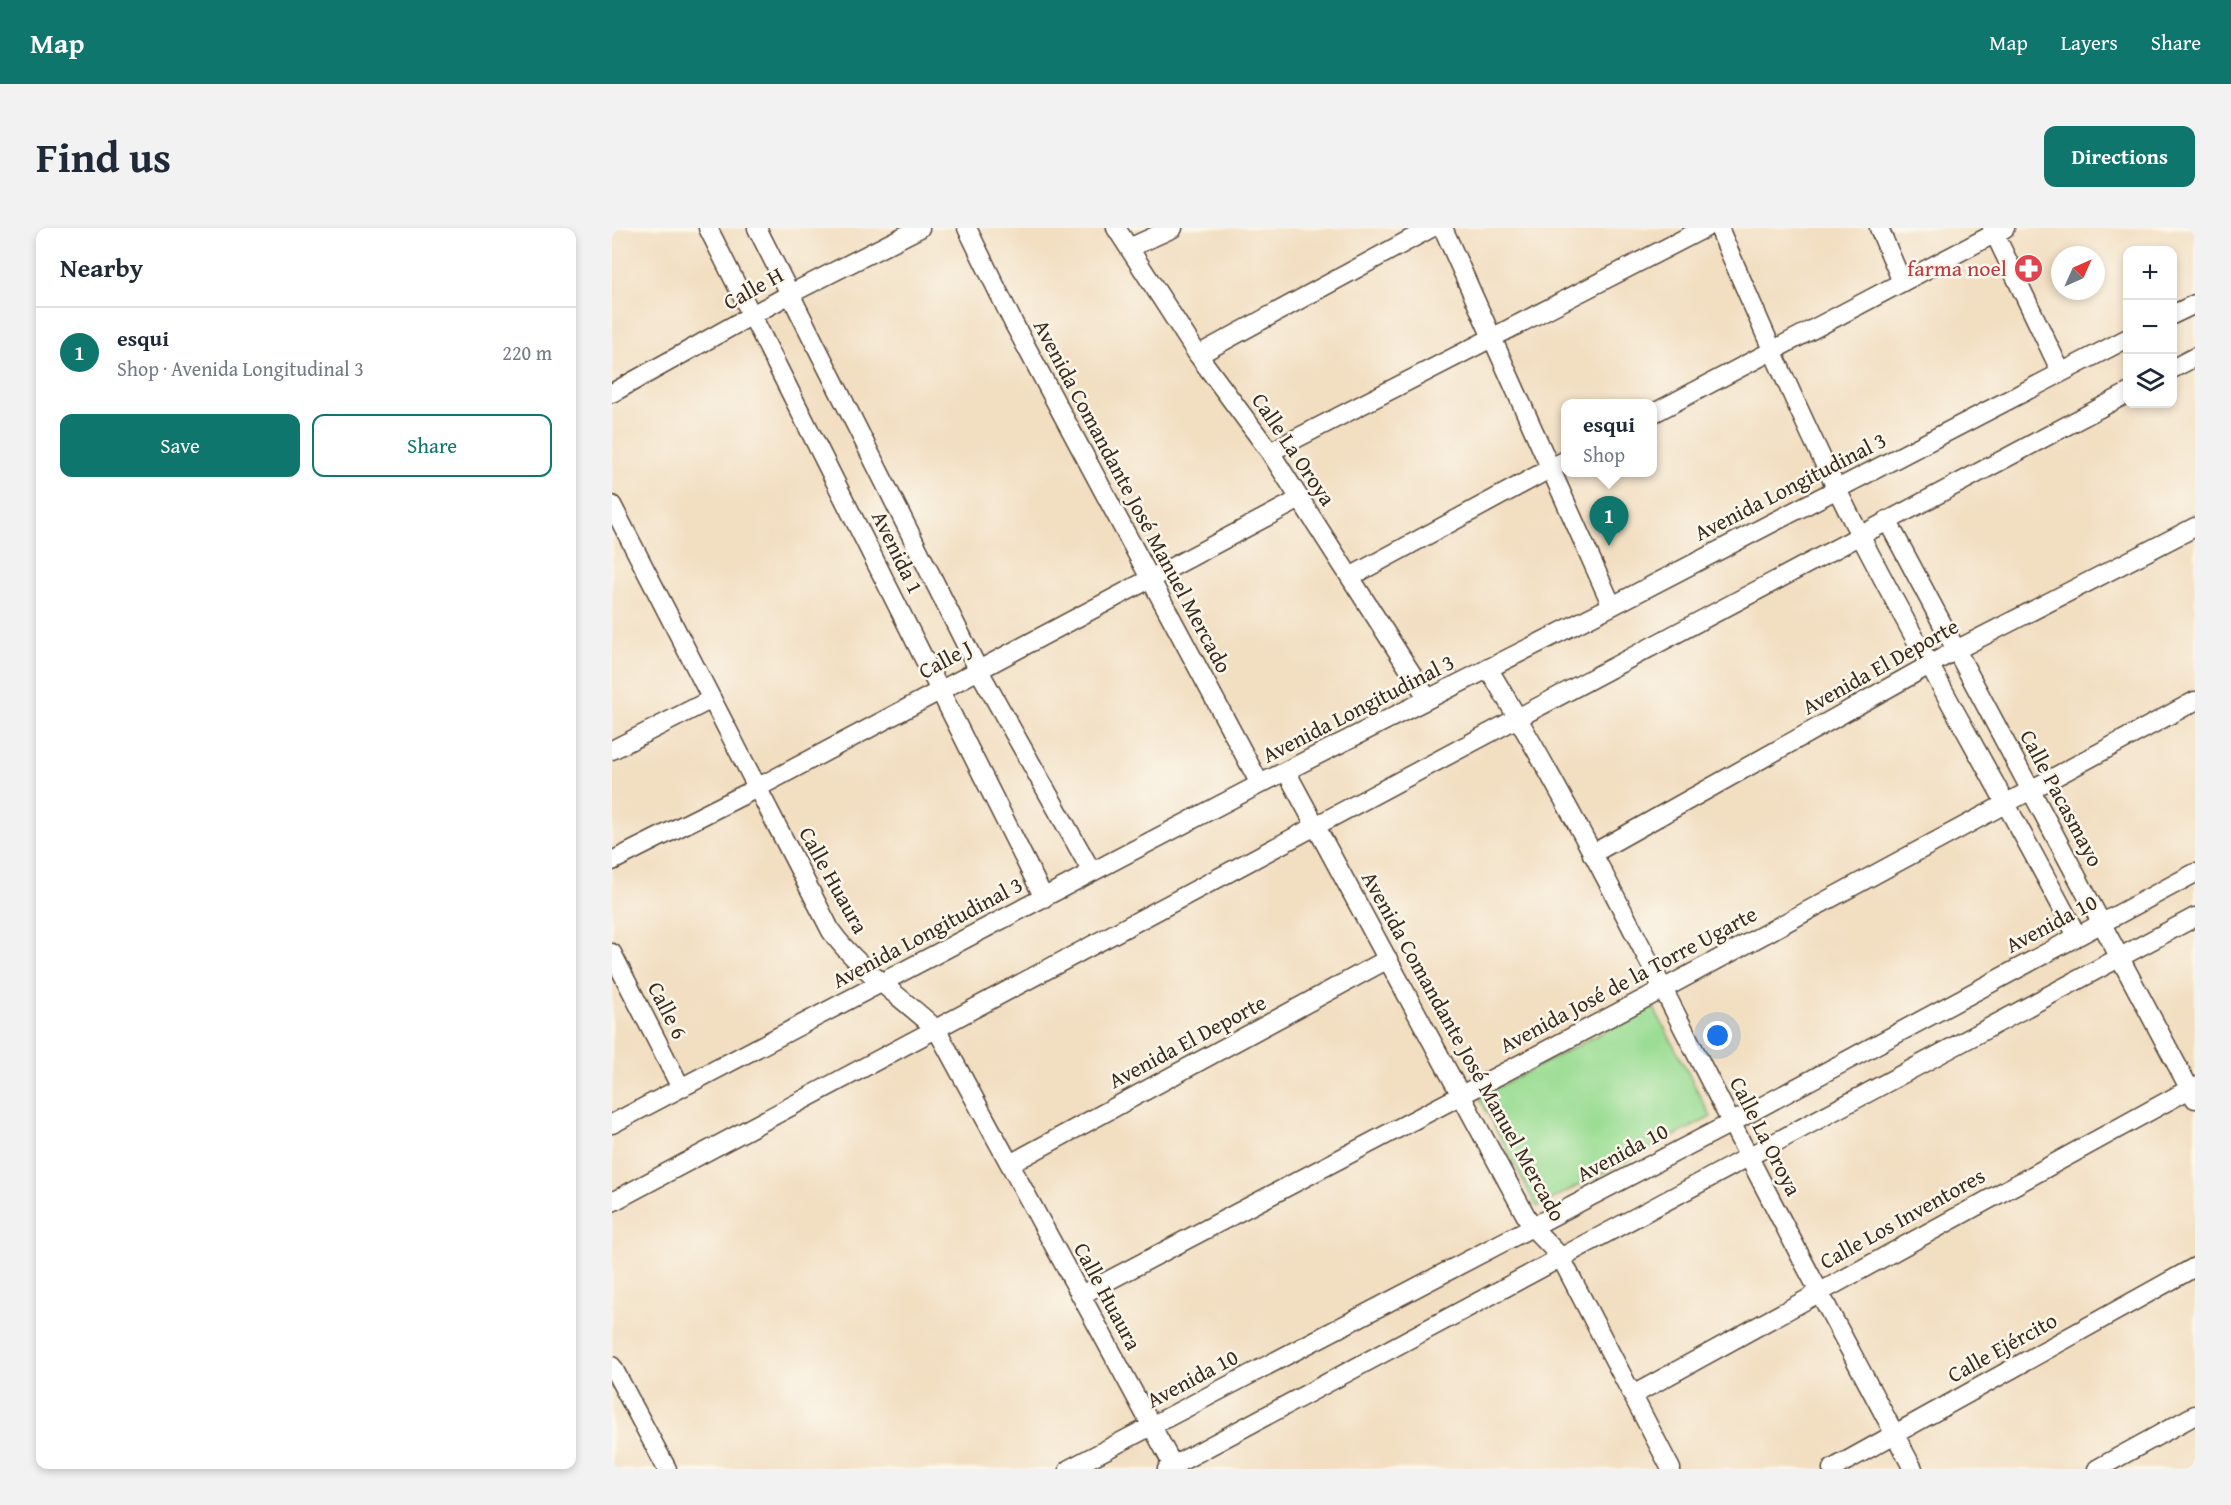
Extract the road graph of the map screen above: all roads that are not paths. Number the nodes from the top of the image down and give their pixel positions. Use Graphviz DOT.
graph roads {
  1 [pos="708,228"];
  2 [pos="757,228"];
  3 [pos="920,228"];
  4 [pos="967,228"];
  5 [pos="1116,228"];
  6 [pos="1173,228"];
  7 [pos="1431,228"];
  8 [pos="1443,228"];
  9 [pos="1705,228"];
  10 [pos="1719,228"];
  11 [pos="1879,228"];
  12 [pos="1997,230"];
  13 [pos="1129,248"];
  14 [pos="1902,282"];
  15 [pos="790,294"];
  16 [pos="2195,304"];
  17 [pos="2177,313"];
  18 [pos="753,315"];
  19 [pos="1492,337"];
  20 [pos="2123,340"];
  21 [pos="1772,349"];
  22 [pos="1198,355"];
  23 [pos="2195,357"];
  24 [pos="2177,366"];
  25 [pos="2061,372"];
  26 [pos="612,393"];
  27 [pos="2123,395"];
  28 [pos="1657,412"];
  29 [pos="1270,452"];
  30 [pos="1558,464"];
  31 [pos="1563,477"];
  32 [pos="1838,489"];
  33 [pos="1300,499"];
  34 [pos="612,505"];
  35 [pos="1887,520"];
  36 [pos="2195,527"];
  37 [pos="1860,534"];
  38 [pos="1350,577"];
  39 [pos="1149,579"];
  40 [pos="1612,606"];
  41 [pos="1956,650"];
  42 [pos="1929,666"];
  43 [pos="1488,668"];
  44 [pos="978,669"];
  45 [pos="939,690"];
  46 [pos="712,699"];
  47 [pos="1428,699"];
  48 [pos="2195,701"];
  49 [pos="1517,716"];
  50 [pos="615,743"];
  51 [pos="1286,771"];
  52 [pos="1260,784"];
  53 [pos="757,788"];
  54 [pos="2031,790"];
  55 [pos="2008,802"];
  56 [pos="1316,826"];
  57 [pos="1592,854"];
  58 [pos="612,861"];
  59 [pos="1092,872"];
  60 [pos="2195,873"];
  61 [pos="1044,898"];
  62 [pos="2195,917"];
  63 [pos="2102,923"];
  64 [pos="2077,936"];
  65 [pos="2120,957"];
  66 [pos="1388,959"];
  67 [pos="615,964"];
  68 [pos="884,982"];
  69 [pos="1665,988"];
  70 [pos="937,1030"];
  71 [pos="681,1088"];
  72 [pos="2193,1091"];
  73 [pos="1460,1095"];
  74 [pos="1731,1123"];
  75 [pos="612,1124"];
  76 [pos="1748,1155"];
  77 [pos="1010,1164"];
  78 [pos="612,1202"];
  79 [pos="1532,1227"];
  80 [pos="1560,1256"];
  81 [pos="2195,1267"];
  82 [pos="1819,1291"];
  83 [pos="1081,1295"];
  84 [pos="613,1369"];
  85 [pos="1633,1395"];
  86 [pos="2195,1415"];
  87 [pos="1152,1425"];
  88 [pos="1895,1434"];
  89 [pos="1666,1467"];
  90 [pos="1172,1468"];
  91 [pos="667,1469"];
  92 [pos="1069,1469"];
  93 [pos="1832,1469"];
  94 [pos="1913,1469"];
  95 [pos="2097,1469"];
  1 -- 18 [label="street, Avenida 1"];
  2 -- 15 [label="street, Avenida 1"];
  3 -- 15 [label="street, Calle H"];
  4 -- 39 [label="street, Avenida Comandante José Manuel Mercado"];
  5 -- 13 [label="street, Calle La Oroya"];
  6 -- 13 [label="street"];
  7 -- 22 [label="street"];
  8 -- 19 [label="street"];
  9 -- 19 [label="street"];
  10 -- 21 [label="street"];
  11 -- 14 [label="street"];
  12 -- 14 [label="street"];
  12 -- 25 [label="street"];
  13 -- 22 [label="street, Calle La Oroya"];
  14 -- 21 [label="street"];
  15 -- 18 [label="street, Calle H"];
  15 -- 44 [label="street, Avenida 1"];
  16 -- 17 [label="street"];
  18 -- 26 [label="street, Calle H"];
  18 -- 45 [label="street, Avenida 1"];
  19 -- 29 [label="street"];
  19 -- 30 [label="street"];
  20 -- 25 [label="street, Avenida Longitudinal 3"];
  21 -- 28 [label="street"];
  21 -- 32 [label="street"];
  22 -- 29 [label="street, Calle La Oroya"];
  23 -- 24 [label="street"];
  25 -- 32 [label="street, Avenida Longitudinal 3"];
  27 -- 35 [label="street"];
  29 -- 33 [label="street, Calle La Oroya"];
  30 -- 38 [label="street"];
  31 -- 40 [label="street"];
  32 -- 37 [label="street"];
  32 -- 40 [label="street, Avenida Longitudinal 3"];
  33 -- 38 [label="street, Calle La Oroya"];
  33 -- 39 [label="street, Calle J"];
  34 -- 46 [label="street, Calle Huaura"];
  35 -- 37 [label="street"];
  35 -- 41 [label="street, Calle Pacasmayo"];
  36 -- 41 [label="street, Avenida El Deporte"];
  37 -- 42 [label="street"];
  37 -- 49 [label="street"];
  38 -- 47 [label="street, Calle La Oroya"];
  39 -- 44 [label="street, Calle J"];
  39 -- 52 [label="street, Avenida Comandante José Manuel Mercado"];
  40 -- 43 [label="street, Avenida Longitudinal 3"];
  41 -- 42 [label="street, Avenida El Deporte"];
  41 -- 54 [label="street, Calle Pacasmayo"];
  42 -- 55 [label="street"];
  42 -- 57 [label="street, Avenida El Deporte"];
  43 -- 47 [label="street, Avenida Longitudinal 3"];
  43 -- 49 [label="street, Calle La Oroya"];
  44 -- 45 [label="street, Calle J"];
  44 -- 59 [label="street, Avenida 1"];
  45 -- 53 [label="street, Calle J"];
  45 -- 61 [label="street, Avenida 1"];
  46 -- 50 [label="street"];
  46 -- 53 [label="street, Calle Huaura"];
  47 -- 51 [label="street, Avenida Longitudinal 3"];
  48 -- 54 [label="street, Avenida José de la Torre Ugarte"];
  49 -- 56 [label="street"];
  49 -- 57 [label="street, Calle La Oroya"];
  51 -- 52 [label="street, Avenida Longitudinal 3"];
  51 -- 56 [label="street, Avenida Comandante José Manuel Mercado"];
  52 -- 59 [label="street, Avenida Longitudinal 3"];
  53 -- 58 [label="street, Calle J"];
  53 -- 68 [label="street, Calle Huaura"];
  54 -- 55 [label="street, Avenida José de la Torre Ugarte"];
  54 -- 63 [label="street, Calle Pacasmayo"];
  55 -- 64 [label="street"];
  55 -- 69 [label="street, Avenida José de la Torre Ugarte"];
  56 -- 66 [label="street, Avenida Comandante José Manuel Mercado"];
  56 -- 70 [label="street"];
  57 -- 69 [label="street, Calle La Oroya"];
  59 -- 61 [label="street, Avenida Longitudinal 3"];
  60 -- 63 [label="street, Avenida 10"];
  61 -- 68 [label="street, Avenida Longitudinal 3"];
  62 -- 65 [label="street"];
  63 -- 64 [label="street, Avenida 10"];
  63 -- 65 [label="street, Calle Pacasmayo"];
  64 -- 74 [label="street, Avenida 10"];
  65 -- 72 [label="street, Calle Pacasmayo"];
  65 -- 76 [label="street"];
  66 -- 73 [label="street, Avenida Comandante José Manuel Mercado"];
  66 -- 77 [label="street, Avenida El Deporte"];
  67 -- 71 [label="street, Calle 6"];
  68 -- 70 [label="street, Calle Huaura"];
  68 -- 71 [label="street, Avenida Longitudinal 3"];
  69 -- 73 [label="street, Avenida José de la Torre Ugarte"];
  69 -- 74 [label="street, Calle La Oroya"];
  70 -- 77 [label="street, Calle Huaura"];
  70 -- 78 [label="street"];
  71 -- 75 [label="street, Avenida Longitudinal 3"];
  72 -- 82 [label="street, Calle Los Inventores"];
  73 -- 79 [label="street, Avenida Comandante José Manuel Mercado"];
  73 -- 83 [label="street, Avenida José de la Torre Ugarte"];
  74 -- 76 [label="street, Calle La Oroya"];
  74 -- 79 [label="street, Avenida 10"];
  76 -- 80 [label="street"];
  76 -- 82 [label="street, Calle La Oroya"];
  77 -- 83 [label="street, Calle Huaura"];
  79 -- 80 [label="street, Avenida Comandante José Manuel Mercado"];
  79 -- 87 [label="street, Avenida 10"];
  80 -- 85 [label="street, Avenida Comandante José Manuel Mercado"];
  80 -- 90 [label="street"];
  81 -- 88 [label="street, Calle Ejército"];
  82 -- 85 [label="street, Calle Los Inventores"];
  82 -- 88 [label="street, Calle La Oroya"];
  83 -- 87 [label="street, Calle Huaura"];
  84 -- 91 [label="street"];
  85 -- 89 [label="street, Avenida Comandante José Manuel Mercado"];
  86 -- 95 [label="street"];
  87 -- 90 [label="street, Calle Huaura"];
  87 -- 92 [label="street, Avenida 10"];
  88 -- 93 [label="street, Calle Ejército"];
  88 -- 94 [label="street, Calle La Oroya"];
}
